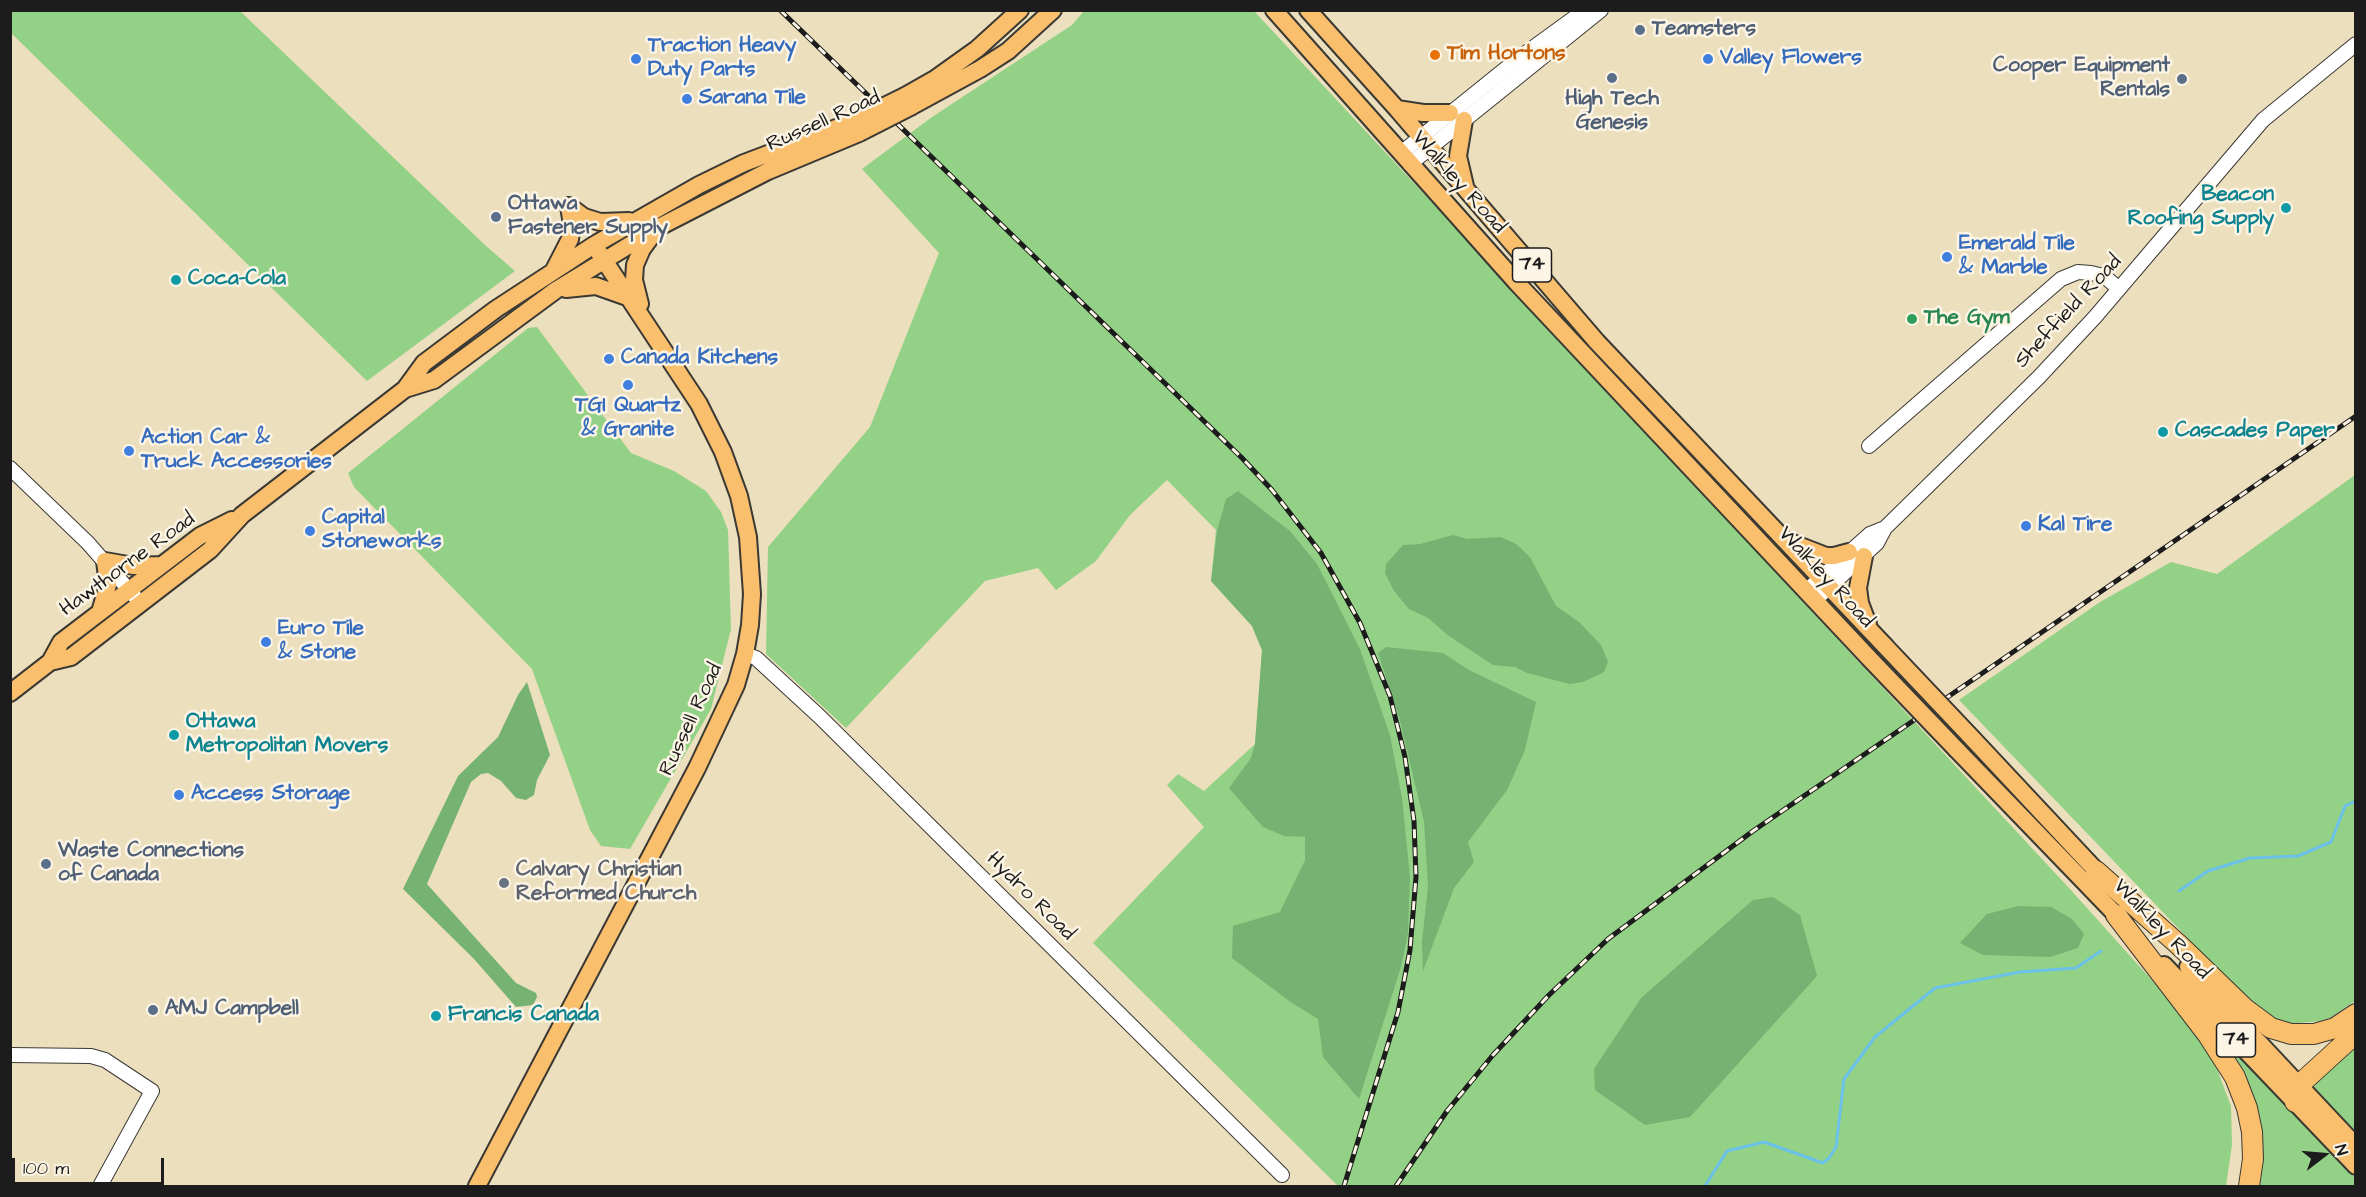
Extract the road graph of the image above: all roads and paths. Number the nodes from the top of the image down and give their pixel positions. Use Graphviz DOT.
graph roads {
  1 [pos="1020,10"];
  2 [pos="1053,10"];
  3 [pos="1274,10"];
  4 [pos="1308,10"];
  5 [pos="1594,11"];
  6 [pos="2355,44"];
  7 [pos="908,101"];
  8 [pos="1397,109"];
  9 [pos="1457,117"];
  10 [pos="855,127"];
  11 [pos="1425,142"];
  12 [pos="1406,158"];
  13 [pos="1467,189"];
  14 [pos="636,220"];
  15 [pos="659,227"];
  16 [pos="594,245"];
  17 [pos="605,261"];
  18 [pos="553,271"];
  19 [pos="2118,288"];
  20 [pos="556,290"];
  21 [pos="631,298"];
  22 [pos="643,316"];
  23 [pos="405,388"];
  24 [pos="1869,446"];
  25 [pos="10,468"];
  26 [pos="242,515"];
  27 [pos="1783,539"];
  28 [pos="1856,554"];
  29 [pos="105,561"];
  30 [pos="162,564"];
  31 [pos="1825,583"];
  32 [pos="130,589"];
  33 [pos="1810,595"];
  34 [pos="140,604"];
  35 [pos="100,612"];
  36 [pos="1872,633"];
  37 [pos="745,654"];
  38 [pos="50,662"];
  39 [pos="10,693"];
  40 [pos="2096,871"];
  41 [pos="2116,915"];
  42 [pos="2355,1014"];
  43 [pos="2355,1033"];
  44 [pos="10,1055"];
  45 [pos="2297,1094"];
  46 [pos="2355,1146"];
  47 [pos="2355,1166"];
  48 [pos="1282,1175"];
  49 [pos="100,1186"];
  50 [pos="477,1186"];
  51 [pos="2249,1186"];
  1 -- 7 [label="main road, Russell Road"];
  2 -- 7 [label="main road, Russell Road"];
  3 -- 12 [label="main road, Walkley Road / 74"];
  4 -- 8 [label="main road, Walkley Road / 74"];
  5 -- 9 [label="street"];
  6 -- 19 [label="street, Sheffield Road"];
  7 -- 10 [label="main road, Russell Road, bridge"];
  8 -- 9 [label="main road"];
  8 -- 11 [label="main road, Walkley Road / 74"];
  9 -- 11 [label="street"];
  9 -- 13 [label="main road"];
  10 -- 14 [label="main road, Russell Road"];
  10 -- 15 [label="main road, Russell Road"];
  11 -- 12 [label="street"];
  11 -- 13 [label="main road, Walkley Road / 74"];
  12 -- 33 [label="main road, Walkley Road / 74"];
  13 -- 27 [label="main road, Walkley Road / 74"];
  14 -- 16 [label="main road, Russell Road"];
  14 -- 18 [label="main road"];
  15 -- 17 [label="main road, Russell Road"];
  15 -- 22 [label="main road"];
  16 -- 17 [label="main road, Russell Road"];
  16 -- 18 [label="main road, Hawthorne Road"];
  17 -- 20 [label="main road, Hawthorne Road"];
  17 -- 21 [label="main road, Russell Road"];
  18 -- 23 [label="main road, Hawthorne Road"];
  19 -- 24 [label="street"];
  19 -- 28 [label="street, Sheffield Road"];
  20 -- 21 [label="main road"];
  20 -- 23 [label="main road, Hawthorne Road"];
  21 -- 22 [label="main road, Russell Road"];
  22 -- 37 [label="main road, Russell Road"];
  23 -- 26 [label="main road, Hawthorne Road"];
  25 -- 29 [label="street"];
  26 -- 30 [label="main road, Hawthorne Road"];
  26 -- 34 [label="main road, Hawthorne Road"];
  27 -- 28 [label="main road"];
  27 -- 31 [label="main road, Walkley Road / 74"];
  28 -- 31 [label="street, Sheffield Road"];
  28 -- 36 [label="main road"];
  29 -- 30 [label="main road"];
  29 -- 32 [label="street"];
  29 -- 35 [label="main road"];
  30 -- 32 [label="main road, Hawthorne Road"];
  31 -- 33 [label="street, Sheffield Road"];
  31 -- 36 [label="main road, Walkley Road / 74"];
  32 -- 34 [label="street"];
  32 -- 35 [label="main road, Hawthorne Road"];
  33 -- 41 [label="main road, Walkley Road / 74, bridge"];
  34 -- 38 [label="main road, Hawthorne Road"];
  35 -- 38 [label="main road, Hawthorne Road"];
  36 -- 40 [label="main road, Walkley Road / 74, bridge"];
  37 -- 48 [label="street, Hydro Road"];
  37 -- 50 [label="main road, Russell Road"];
  38 -- 39 [label="main road, Hawthorne Road"];
  40 -- 42 [label="highway"];
  40 -- 45 [label="main road, Walkley Road / 74"];
  41 -- 45 [label="main road, Walkley Road / 74"];
  41 -- 51 [label="highway"];
  43 -- 45 [label="highway"];
  44 -- 49 [label="street"];
  45 -- 46 [label="main road, Walkley Road / 74"];
  45 -- 47 [label="main road, Walkley Road / 74"];
}
